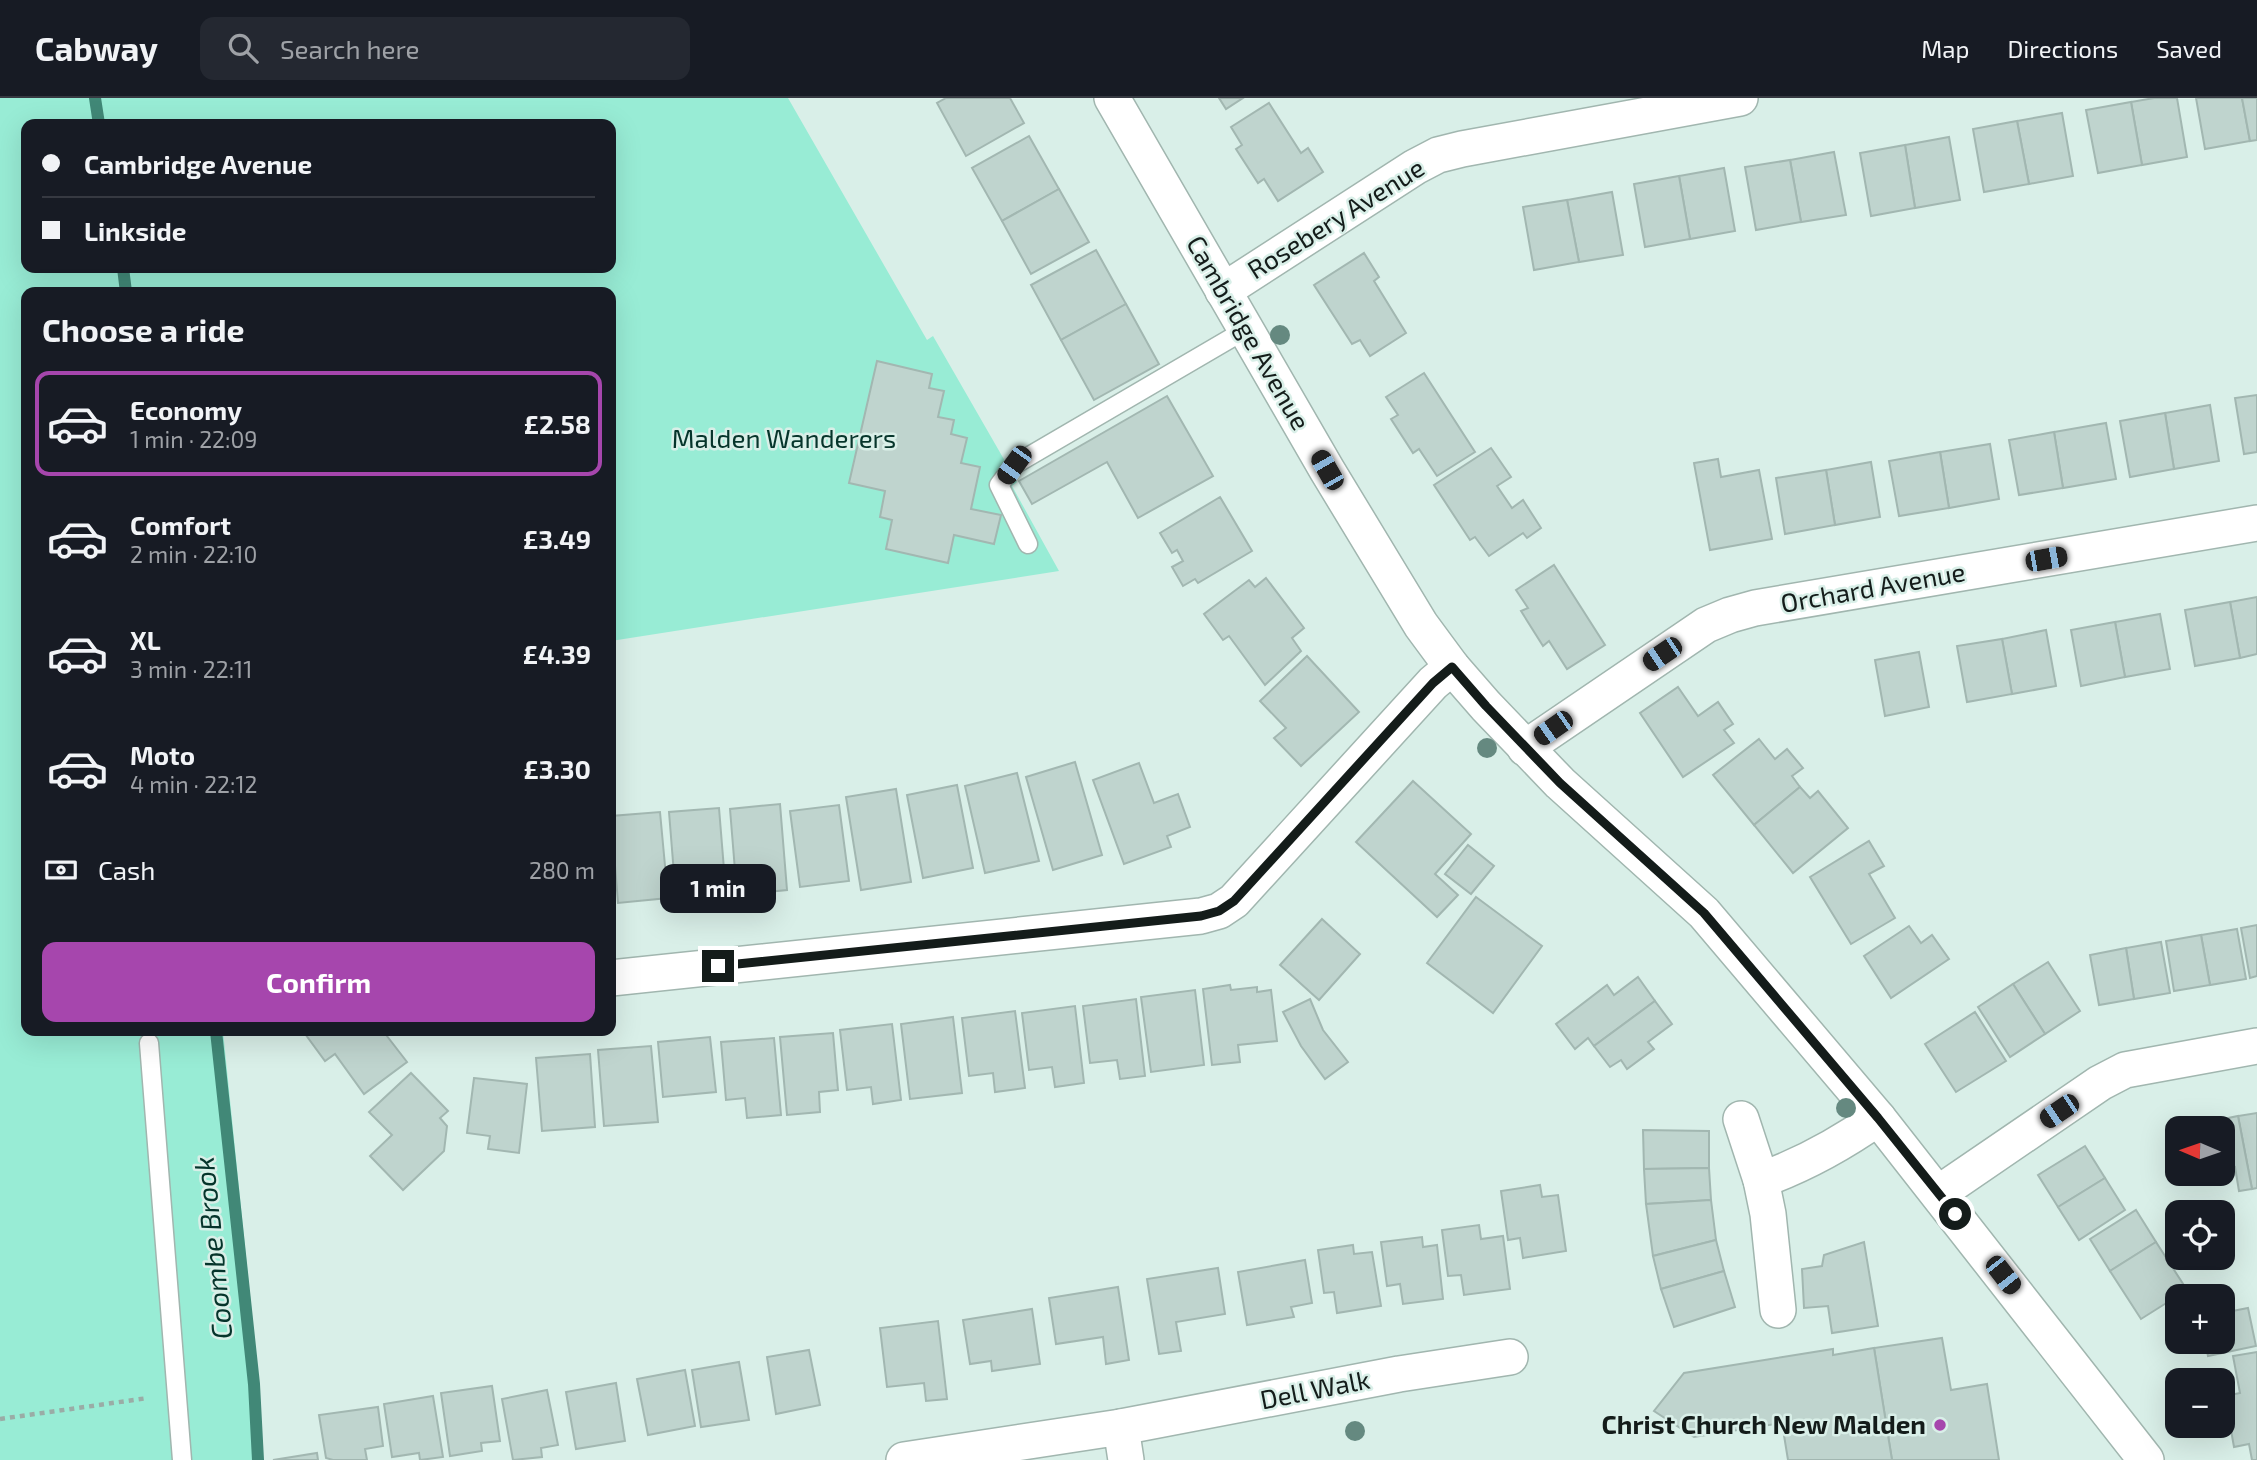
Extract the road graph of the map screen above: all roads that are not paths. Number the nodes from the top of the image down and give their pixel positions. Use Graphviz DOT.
graph roads {
  1 [pos="1112,98"];
  2 [pos="1740,98"];
  3 [pos="1223,291"];
  4 [pos="1245,330"];
  5 [pos="2257,523"];
  6 [pos="1028,544"];
  7 [pos="1452,667"];
  8 [pos="1525,748"];
  9 [pos="616,977"];
  10 [pos="149,1043"];
  11 [pos="2257,1046"];
  12 [pos="1878,1118"];
  13 [pos="1741,1119"];
  14 [pos="1761,1180"];
  15 [pos="1939,1193"];
  16 [pos="1778,1310"];
  17 [pos="1510,1357"];
  18 [pos="1124,1443"];
  19 [pos="182,1460"];
  20 [pos="904,1460"];
  21 [pos="2146,1460"];
  1 -- 3 [label="street, Cambridge Avenue"];
  2 -- 3 [label="street, Rosebery Avenue"];
  3 -- 4 [label="street, Cambridge Avenue"];
  4 -- 6 [label="lane"];
  4 -- 7 [label="street, Cambridge Avenue"];
  5 -- 8 [label="street, Orchard Avenue"];
  7 -- 8 [label="street, Cambridge Avenue"];
  7 -- 9 [label="street"];
  8 -- 12 [label="street, Cambridge Avenue"];
  10 -- 19 [label="lane"];
  11 -- 15 [label="street"];
  12 -- 14 [label="street"];
  12 -- 15 [label="street, Cambridge Avenue"];
  13 -- 14 [label="street"];
  14 -- 16 [label="street"];
  15 -- 21 [label="street, Cambridge Avenue"];
  17 -- 18 [label="street, Dell Walk"];
  18 -- 20 [label="street, Dell Walk"];
}
